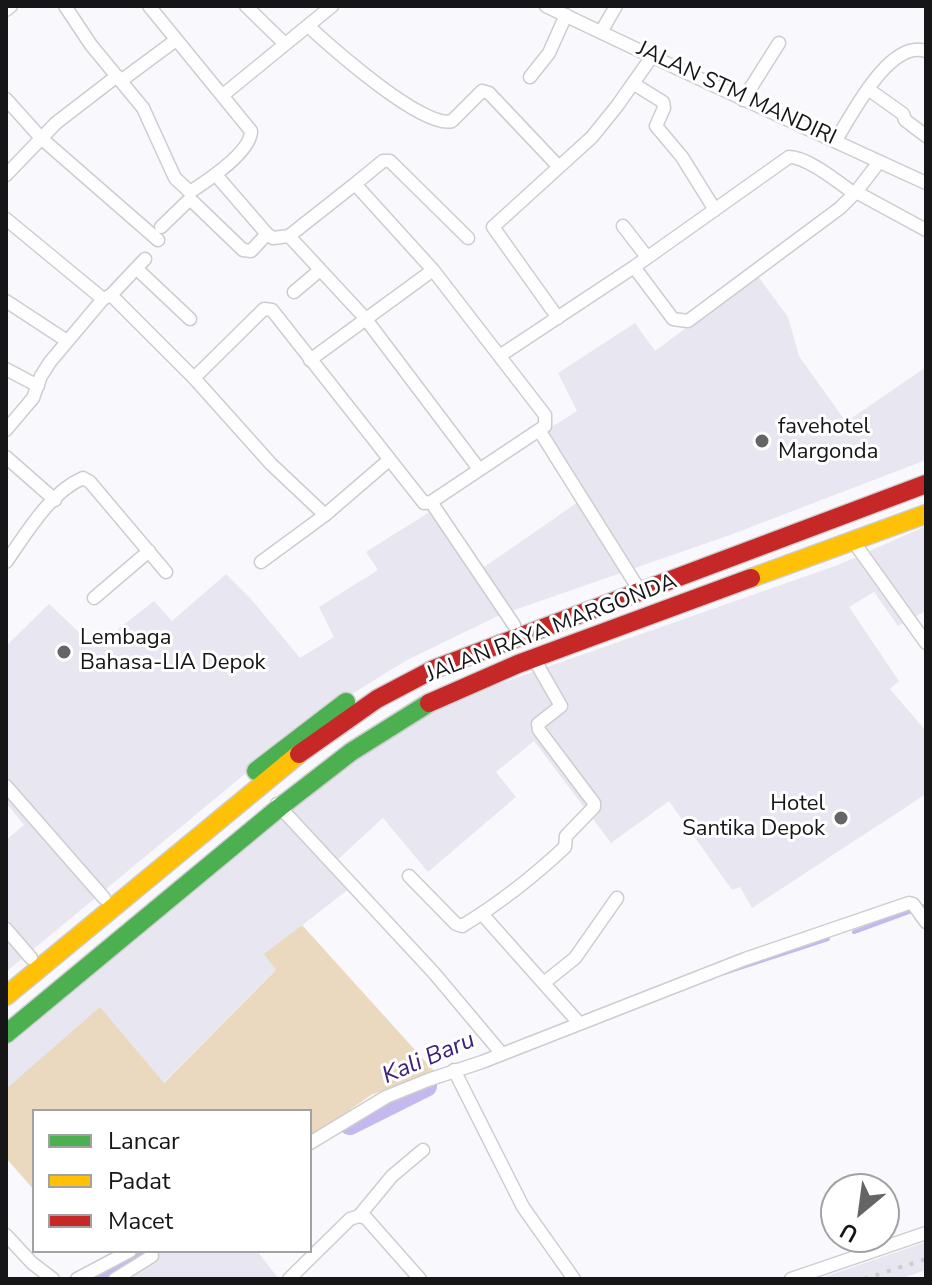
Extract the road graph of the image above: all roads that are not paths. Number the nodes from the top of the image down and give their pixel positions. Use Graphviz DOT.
graph roads {
  1 [pos="11,6"];
  2 [pos="149,6"];
  3 [pos="246,6"];
  4 [pos="332,6"];
  5 [pos="546,6"];
  6 [pos="616,6"];
  7 [pos="71,9"];
  8 [pos="6,10"];
  9 [pos="566,15"];
  10 [pos="308,26"];
  11 [pos="601,32"];
  12 [pos="176,40"];
  13 [pos="779,43"];
  14 [pos="285,44"];
  15 [pos="926,51"];
  16 [pos="653,55"];
  17 [pos="530,77"];
  18 [pos="119,78"];
  19 [pos="634,84"];
  20 [pos="868,89"];
  21 [pos="223,95"];
  22 [pos="6,99"];
  23 [pos="743,100"];
  24 [pos="926,136"];
  25 [pos="41,138"];
  26 [pos="836,140"];
  27 [pos="879,162"];
  28 [pos="559,167"];
  29 [pos="6,175"];
  30 [pos="216,175"];
  31 [pos="926,183"];
  32 [pos="355,184"];
  33 [pos="856,193"];
  34 [pos="715,210"];
  35 [pos="6,219"];
  36 [pos="623,226"];
  37 [pos="926,230"];
  38 [pos="267,234"];
  39 [pos="289,236"];
  40 [pos="468,238"];
  41 [pos="647,257"];
  42 [pos="634,267"];
  43 [pos="320,270"];
  44 [pos="433,270"];
  45 [pos="294,292"];
  46 [pos="107,297"];
  47 [pos="6,301"];
  48 [pos="365,318"];
  49 [pos="558,318"];
  50 [pos="190,319"];
  51 [pos="67,341"];
  52 [pos="501,355"];
  53 [pos="310,360"];
  54 [pos="6,369"];
  55 [pos="194,378"];
  56 [pos="38,386"];
  57 [pos="6,430"];
  58 [pos="539,430"];
  59 [pos="6,457"];
  60 [pos="389,460"];
  61 [pos="479,469"];
  62 [pos="926,471"];
  63 [pos="926,484"];
  64 [pos="55,500"];
  65 [pos="926,500"];
  66 [pos="431,502"];
  67 [pos="926,514"];
  68 [pos="325,515"];
  69 [pos="853,541"];
  70 [pos="149,551"];
  71 [pos="6,562"];
  72 [pos="261,562"];
  73 [pos="166,572"];
  74 [pos="636,585"];
  75 [pos="94,598"];
  76 [pos="926,643"];
  77 [pos="520,648"];
  78 [pos="293,750"];
  79 [pos="6,786"];
  80 [pos="276,803"];
  81 [pos="409,876"];
  82 [pos="104,898"];
  83 [pos="617,898"];
  84 [pos="482,914"];
  85 [pos="924,919"];
  86 [pos="6,929"];
  87 [pos="31,958"];
  88 [pos="6,979"];
  89 [pos="545,982"];
  90 [pos="6,996"];
  91 [pos="6,1020"];
  92 [pos="579,1023"];
  93 [pos="6,1034"];
  94 [pos="502,1054"];
  95 [pos="454,1070"];
  96 [pos="312,1142"];
  97 [pos="423,1150"];
  98 [pos="359,1216"];
  99 [pos="926,1233"];
  100 [pos="6,1235"];
  101 [pos="126,1253"];
  102 [pos="152,1256"];
  103 [pos="568,1277"];
  104 [pos="53,1279"];
  105 [pos="77,1279"];
  106 [pos="115,1279"];
  107 [pos="289,1279"];
  108 [pos="420,1279"];
  109 [pos="791,1279"];
  1 -- 8 [label="street"];
  2 -- 12 [label="street"];
  3 -- 14 [label="street"];
  4 -- 10 [label="street"];
  5 -- 9 [label="street, JALAN STM MANDIRI"];
  6 -- 11 [label="street"];
  7 -- 18 [label="street"];
  9 -- 11 [label="street, JALAN STM MANDIRI"];
  9 -- 17 [label="street"];
  10 -- 14 [label="street"];
  10 -- 28 [label="street"];
  11 -- 16 [label="street, JALAN STM MANDIRI"];
  12 -- 18 [label="street"];
  12 -- 21 [label="street"];
  13 -- 23 [label="street"];
  14 -- 21 [label="street"];
  15 -- 20 [label="street"];
  16 -- 19 [label="street"];
  16 -- 23 [label="street, JALAN STM MANDIRI"];
  18 -- 25 [label="street"];
  18 -- 30 [label="street"];
  19 -- 28 [label="street"];
  19 -- 34 [label="street"];
  20 -- 24 [label="street"];
  20 -- 26 [label="street"];
  21 -- 30 [label="street"];
  22 -- 25 [label="street"];
  23 -- 26 [label="street, JALAN STM MANDIRI"];
  25 -- 29 [label="street"];
  25 -- 38 [label="street"];
  26 -- 27 [label="street, JALAN STM MANDIRI"];
  27 -- 31 [label="street, JALAN STM MANDIRI"];
  27 -- 33 [label="street"];
  28 -- 49 [label="street"];
  30 -- 38 [label="street"];
  32 -- 39 [label="street"];
  32 -- 40 [label="street"];
  32 -- 44 [label="street"];
  33 -- 34 [label="street"];
  33 -- 37 [label="street"];
  33 -- 42 [label="street"];
  34 -- 41 [label="street"];
  35 -- 46 [label="street"];
  36 -- 41 [label="street"];
  38 -- 39 [label="street"];
  39 -- 43 [label="street"];
  41 -- 42 [label="street"];
  42 -- 49 [label="street"];
  43 -- 45 [label="street"];
  43 -- 48 [label="street"];
  44 -- 48 [label="street"];
  44 -- 52 [label="street"];
  46 -- 50 [label="street"];
  46 -- 51 [label="street"];
  46 -- 55 [label="street"];
  47 -- 51 [label="street"];
  48 -- 53 [label="street"];
  48 -- 61 [label="street"];
  49 -- 52 [label="street"];
  51 -- 56 [label="street"];
  52 -- 58 [label="street"];
  53 -- 55 [label="street"];
  53 -- 60 [label="street"];
  54 -- 56 [label="street"];
  55 -- 68 [label="street"];
  56 -- 57 [label="street"];
  58 -- 61 [label="street"];
  58 -- 74 [label="street"];
  59 -- 64 [label="street"];
  60 -- 66 [label="street"];
  60 -- 68 [label="street"];
  61 -- 66 [label="street"];
  62 -- 74 [label="highway, JALAN RAYA MARGONDA"];
  63 -- 74 [label="highway, JALAN RAYA MARGONDA"];
  64 -- 70 [label="street"];
  64 -- 71 [label="street"];
  65 -- 77 [label="highway, JALAN RAYA MARGONDA"];
  66 -- 77 [label="street"];
  67 -- 69 [label="highway, JALAN RAYA MARGONDA"];
  68 -- 72 [label="street"];
  69 -- 76 [label="street"];
  69 -- 77 [label="highway, JALAN RAYA MARGONDA"];
  70 -- 73 [label="street"];
  70 -- 75 [label="street"];
  74 -- 77 [label="highway, JALAN RAYA MARGONDA"];
  77 -- 78 [label="highway, JALAN RAYA MARGONDA"];
  77 -- 80 [label="highway, JALAN RAYA MARGONDA"];
  77 -- 84 [label="street"];
  78 -- 82 [label="highway, JALAN RAYA MARGONDA"];
  78 -- 90 [label="highway, JALAN RAYA MARGONDA"];
  79 -- 82 [label="street"];
  80 -- 91 [label="highway, JALAN RAYA MARGONDA"];
  80 -- 93 [label="highway, JALAN RAYA MARGONDA"];
  80 -- 94 [label="street"];
  81 -- 84 [label="street"];
  82 -- 87 [label="highway, JALAN RAYA MARGONDA"];
  83 -- 89 [label="street"];
  84 -- 89 [label="street"];
  85 -- 92 [label="street"];
  86 -- 87 [label="street"];
  87 -- 88 [label="highway, JALAN RAYA MARGONDA"];
  89 -- 92 [label="street"];
  92 -- 94 [label="street"];
  94 -- 95 [label="street"];
  95 -- 96 [label="street"];
  95 -- 103 [label="street"];
  97 -- 98 [label="street"];
  98 -- 107 [label="street"];
  98 -- 108 [label="street"];
  99 -- 109 [label="street"];
  100 -- 104 [label="street"];
  101 -- 105 [label="street"];
  102 -- 106 [label="street"];
}
